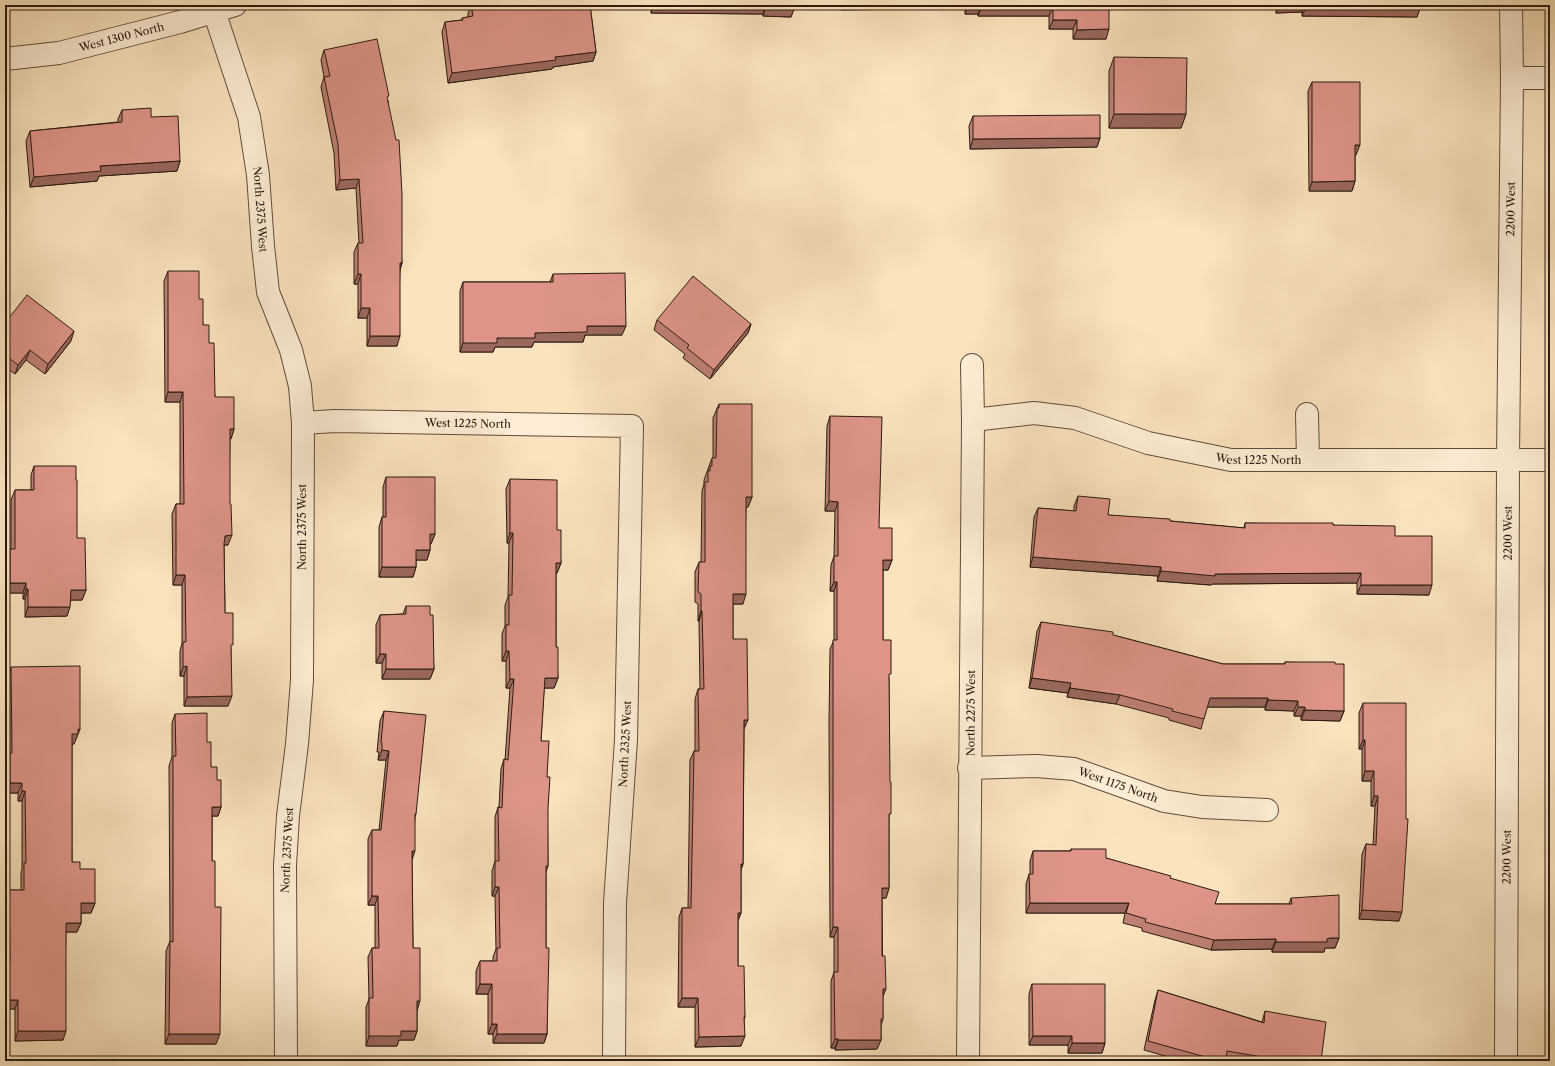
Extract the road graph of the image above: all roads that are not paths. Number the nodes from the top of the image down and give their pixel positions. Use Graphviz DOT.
graph roads {
  1 [pos="235,5"];
  2 [pos="1511,5"];
  3 [pos="213,8"];
  4 [pos="5,59"];
  5 [pos="1512,78"];
  6 [pos="1550,78"];
  7 [pos="972,365"];
  8 [pos="1307,414"];
  9 [pos="973,420"];
  10 [pos="303,423"];
  11 [pos="632,426"];
  12 [pos="1308,460"];
  13 [pos="1508,460"];
  14 [pos="1550,460"];
  15 [pos="969,768"];
  16 [pos="1267,810"];
  17 [pos="286,1061"];
  18 [pos="614,1061"];
  19 [pos="968,1061"];
  20 [pos="1506,1061"];
  1 -- 3 [label="street, West 1300 North"];
  2 -- 5 [label="street, 2200 West"];
  3 -- 4 [label="street, West 1300 North"];
  3 -- 10 [label="street, North 2375 West"];
  5 -- 6 [label="street"];
  5 -- 13 [label="street, 2200 West"];
  7 -- 9 [label="street, North 2275 West"];
  8 -- 12 [label="street"];
  9 -- 12 [label="street, West 1225 North"];
  9 -- 15 [label="street, North 2275 West"];
  10 -- 11 [label="street, West 1225 North"];
  10 -- 17 [label="street, North 2375 West"];
  11 -- 18 [label="street, North 2325 West"];
  12 -- 13 [label="street, West 1225 North"];
  13 -- 14 [label="street, West 1225 North"];
  13 -- 20 [label="street, 2200 West"];
  15 -- 16 [label="street, West 1175 North"];
  15 -- 19 [label="street, North 2275 West"];
}
